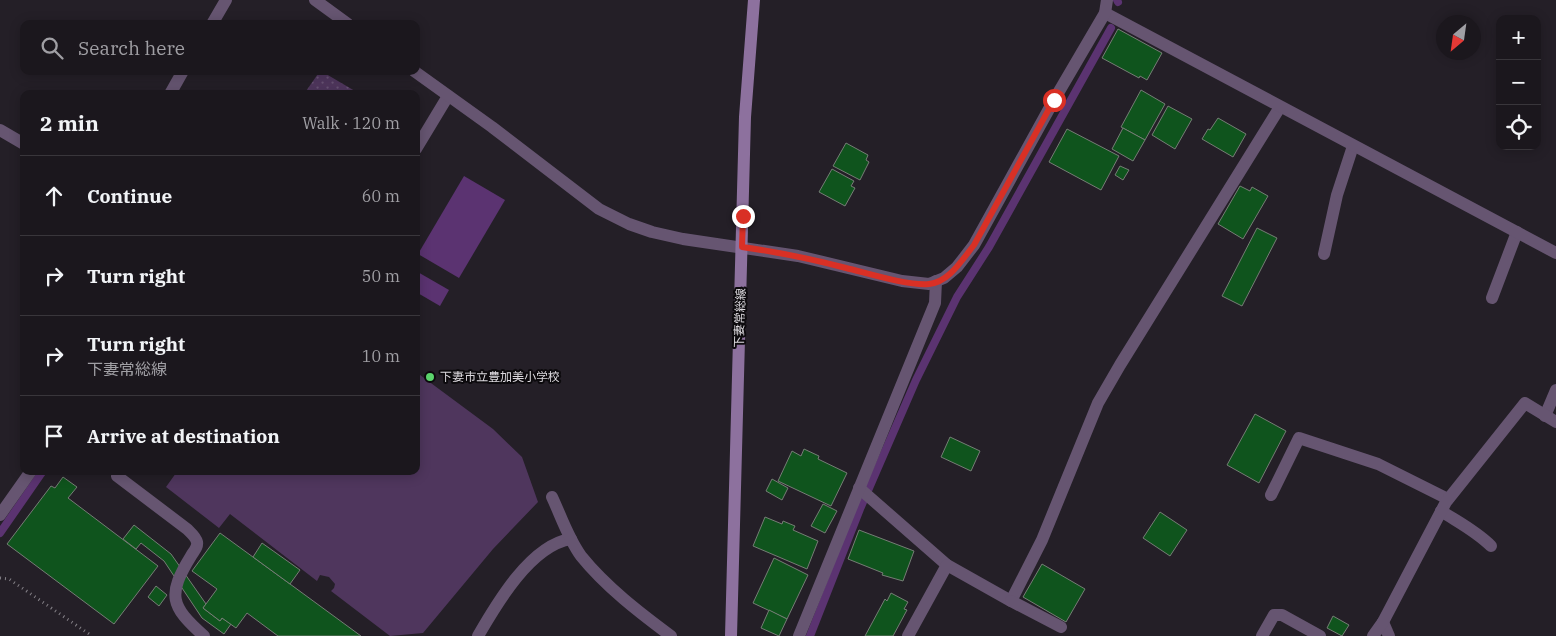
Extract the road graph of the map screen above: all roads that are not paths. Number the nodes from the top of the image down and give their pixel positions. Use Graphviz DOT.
graph roads {
  1 [pos="226,0"];
  2 [pos="315,0"];
  3 [pos="754,0"];
  4 [pos="1107,0"];
  5 [pos="1105,14"];
  6 [pos="214,20"];
  7 [pos="342,20"];
  8 [pos="181,75"];
  9 [pos="419,75"];
  10 [pos="172,90"];
  11 [pos="448,96"];
  12 [pos="1280,108"];
  13 [pos="0,130"];
  14 [pos="20,142"];
  15 [pos="420,142"];
  16 [pos="1353,146"];
  17 [pos="1517,232"];
  18 [pos="742,247"];
  19 [pos="1556,253"];
  20 [pos="1324,254"];
  21 [pos="936,281"];
  22 [pos="1492,298"];
  23 [pos="1556,390"];
  24 [pos="1551,419"];
  25 [pos="28,475"];
  26 [pos="118,475"];
  27 [pos="864,492"];
  28 [pos="1271,495"];
  29 [pos="552,497"];
  30 [pos="1448,499"];
  31 [pos="1441,511"];
  32 [pos="0,515"];
  33 [pos="571,538"];
  34 [pos="1491,546"];
  35 [pos="947,565"];
  36 [pos="1012,600"];
  37 [pos="1383,622"];
  38 [pos="1061,627"];
  39 [pos="204,636"];
  40 [pos="478,636"];
  41 [pos="672,636"];
  42 [pos="731,636"];
  43 [pos="799,636"];
  44 [pos="908,636"];
  45 [pos="1262,636"];
  46 [pos="1320,636"];
  47 [pos="1373,636"];
  48 [pos="1389,636"];
  1 -- 6 [label="street"];
  2 -- 7 [label="street"];
  3 -- 18 [label="main road, 下妻常総線"];
  4 -- 5 [label="street"];
  5 -- 12 [label="street"];
  5 -- 21 [label="street"];
  8 -- 10 [label="street"];
  9 -- 11 [label="street"];
  11 -- 15 [label="street"];
  11 -- 18 [label="street"];
  12 -- 16 [label="street"];
  12 -- 36 [label="street"];
  13 -- 14 [label="street"];
  16 -- 17 [label="street"];
  16 -- 20 [label="street"];
  17 -- 19 [label="street"];
  17 -- 22 [label="street"];
  18 -- 21 [label="street"];
  18 -- 42 [label="main road, 下妻常総線"];
  21 -- 27 [label="street"];
  23 -- 24 [label="street"];
  24 -- 30 [label="street"];
  25 -- 32 [label="street"];
  26 -- 39 [label="street"];
  27 -- 35 [label="street"];
  27 -- 43 [label="street"];
  28 -- 30 [label="street"];
  29 -- 33 [label="street"];
  30 -- 31 [label="street"];
  31 -- 34 [label="street"];
  31 -- 37 [label="street"];
  33 -- 40 [label="street"];
  33 -- 41 [label="street"];
  35 -- 36 [label="street"];
  35 -- 44 [label="street"];
  36 -- 38 [label="street"];
  37 -- 47 [label="street"];
  37 -- 48 [label="street"];
  45 -- 46 [label="street"];
}
